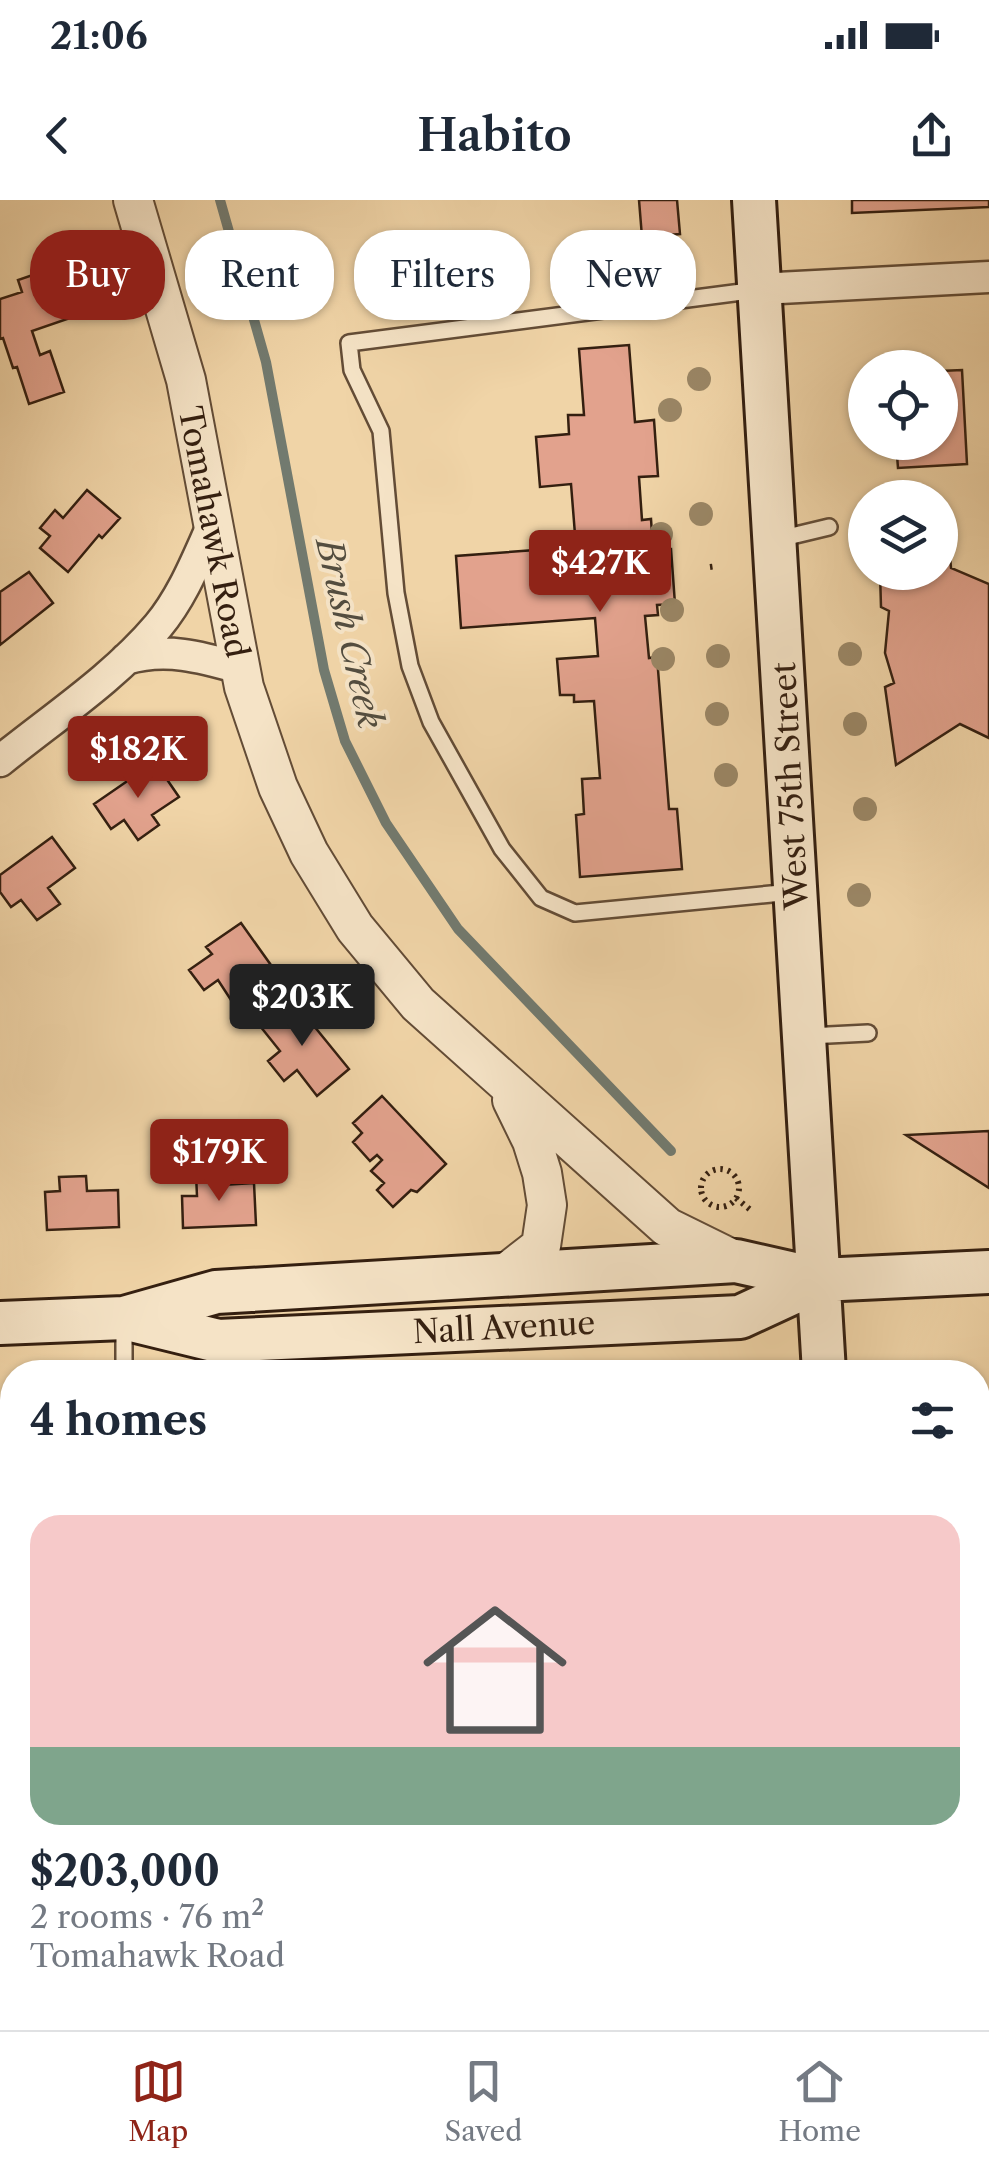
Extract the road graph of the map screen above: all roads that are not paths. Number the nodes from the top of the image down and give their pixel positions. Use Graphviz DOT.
graph roads {
  1 [pos="133,200"];
  2 [pos="754,200"];
  3 [pos="989,277"];
  4 [pos="760,290"];
  5 [pos="213,524"];
  6 [pos="828,526"];
  7 [pos="775,540"];
  8 [pos="126,659"];
  9 [pos="240,668"];
  10 [pos="0,760"];
  11 [pos="796,891"];
  12 [pos="868,1033"];
  13 [pos="805,1036"];
  14 [pos="506,1084"];
  15 [pos="736,1261"];
  16 [pos="989,1272"];
  17 [pos="505,1274"];
  18 [pos="820,1280"];
  19 [pos="124,1318"];
  20 [pos="0,1323"];
  21 [pos="124,1360"];
  22 [pos="823,1360"];
  1 -- 5 [label="street, Tomahawk Road"];
  2 -- 4 [label="main road, West 75th Street"];
  3 -- 4 [label="street"];
  4 -- 7 [label="main road, West 75th Street"];
  4 -- 11 [label="lane"];
  5 -- 8 [label="street"];
  5 -- 9 [label="street, Tomahawk Road"];
  6 -- 7 [label="lane"];
  7 -- 11 [label="main road, West 75th Street"];
  8 -- 9 [label="street"];
  8 -- 10 [label="street"];
  9 -- 14 [label="street, Tomahawk Road"];
  11 -- 13 [label="main road, West 75th Street"];
  12 -- 13 [label="lane"];
  13 -- 18 [label="main road, West 75th Street"];
  14 -- 15 [label="street, Tomahawk Road"];
  14 -- 17 [label="street, Tomahawk Road"];
  15 -- 17 [label="main road, Nall Avenue"];
  15 -- 18 [label="main road, Nall Avenue"];
  16 -- 18 [label="main road, Nall Avenue"];
  17 -- 19 [label="main road, Nall Avenue"];
  18 -- 19 [label="main road, Nall Avenue"];
  18 -- 22 [label="main road, West 75th Street"];
  19 -- 20 [label="main road, Nall Avenue"];
  19 -- 21 [label="lane"];
}
